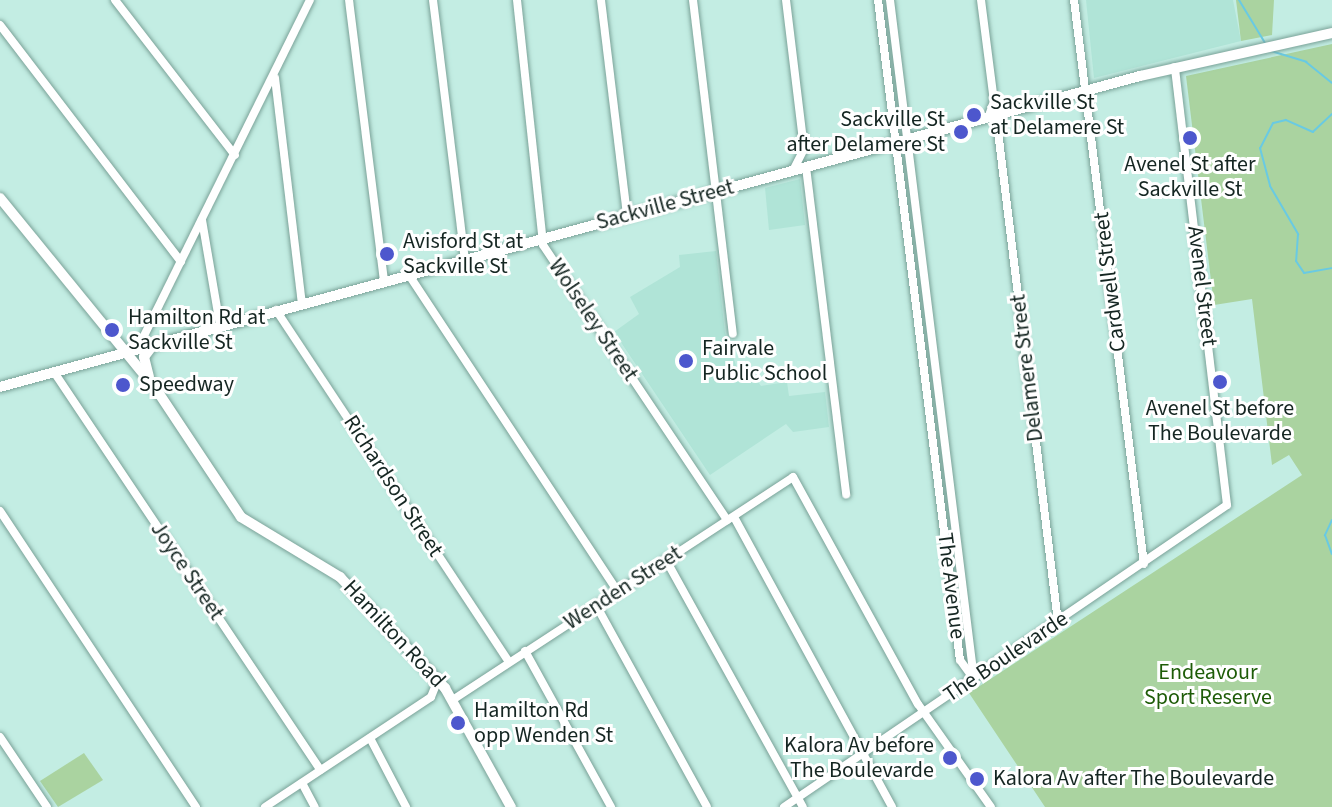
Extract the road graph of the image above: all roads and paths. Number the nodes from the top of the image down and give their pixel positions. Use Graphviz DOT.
graph roads {
  1 [pos="115,0"];
  2 [pos="310,0"];
  3 [pos="349,0"];
  4 [pos="433,0"];
  5 [pos="517,0"];
  6 [pos="601,0"];
  7 [pos="693,0"];
  8 [pos="786,0"];
  9 [pos="878,0"];
  10 [pos="890,0"];
  11 [pos="981,0"];
  12 [pos="1074,0"];
  13 [pos="0,25"];
  14 [pos="1332,33"];
  15 [pos="1175,67"];
  16 [pos="275,78"];
  17 [pos="1085,91"];
  18 [pos="994,101"];
  19 [pos="997,115"];
  20 [pos="902,141"];
  21 [pos="804,149"];
  22 [pos="235,155"];
  23 [pos="819,164"];
  24 [pos="806,167"];
  25 [pos="793,171"];
  26 [pos="717,191"];
  27 [pos="0,198"];
  28 [pos="627,216"];
  29 [pos="202,220"];
  30 [pos="543,238"];
  31 [pos="465,260"];
  32 [pos="181,262"];
  33 [pos="409,275"];
  34 [pos="384,282"];
  35 [pos="302,304"];
  36 [pos="276,310"];
  37 [pos="220,325"];
  38 [pos="733,334"];
  39 [pos="154,344"];
  40 [pos="138,348"];
  41 [pos="123,352"];
  42 [pos="54,372"];
  43 [pos="3,384"];
  44 [pos="158,392"];
  45 [pos="846,495"];
  46 [pos="1227,505"];
  47 [pos="0,511"];
  48 [pos="730,519"];
  49 [pos="666,560"];
  50 [pos="1144,564"];
  51 [pos="617,590"];
  52 [pos="596,605"];
  53 [pos="1058,622"];
  54 [pos="525,651"];
  55 [pos="509,662"];
  56 [pos="974,679"];
  57 [pos="438,680"];
  58 [pos="431,697"];
  59 [pos="453,698"];
  60 [pos="926,712"];
  61 [pos="0,737"];
  62 [pos="370,738"];
  63 [pos="864,754"];
  64 [pos="320,770"];
  65 [pos="302,783"];
  66 [pos="798,797"];
  67 [pos="47,807"];
  68 [pos="196,807"];
  69 [pos="265,807"];
  70 [pos="315,807"];
  71 [pos="406,807"];
  72 [pos="511,807"];
  73 [pos="611,807"];
  74 [pos="707,807"];
  75 [pos="784,807"];
  76 [pos="803,807"];
  77 [pos="892,807"];
  78 [pos="991,807"];
  1 -- 22 [label="street"];
  2 -- 16 [label="street"];
  3 -- 34 [label="street"];
  4 -- 31 [label="street"];
  5 -- 30 [label="street, Wolseley Street"];
  6 -- 28 [label="street"];
  7 -- 26 [label="street"];
  8 -- 21 [label="street"];
  9 -- 20 [label="street, The Avenue"];
  10 -- 20 [label="street, The Avenue"];
  11 -- 18 [label="street, Delamere Street"];
  12 -- 17 [label="street, Cardwell Street"];
  13 -- 32 [label="street"];
  14 -- 15 [label="main road, Sackville Street"];
  15 -- 17 [label="main road, Sackville Street"];
  15 -- 46 [label="street, Avenel Street"];
  16 -- 22 [label="street"];
  16 -- 35 [label="street"];
  17 -- 19 [label="main road, Sackville Street"];
  17 -- 50 [label="street, Cardwell Street"];
  18 -- 19 [label="street, Delamere Street"];
  18 -- 19 [label="street"];
  19 -- 20 [label="main road, Sackville Street"];
  19 -- 53 [label="street, Delamere Street"];
  20 -- 23 [label="main road, Sackville Street"];
  20 -- 56 [label="street, The Avenue"];
  21 -- 23 [label="street"];
  21 -- 25 [label="street"];
  22 -- 29 [label="street"];
  23 -- 24 [label="main road, Sackville Street"];
  24 -- 25 [label="main road, Sackville Street"];
  24 -- 45 [label="street"];
  25 -- 26 [label="main road, Sackville Street"];
  26 -- 28 [label="main road, Sackville Street"];
  26 -- 38 [label="street"];
  27 -- 41 [label="main road, Hamilton Road"];
  28 -- 30 [label="main road, Sackville Street"];
  29 -- 32 [label="street"];
  29 -- 37 [label="street"];
  30 -- 31 [label="main road, Sackville Street"];
  30 -- 48 [label="street, Wolseley Street"];
  31 -- 33 [label="main road, Sackville Street"];
  32 -- 40 [label="street"];
  33 -- 34 [label="main road, Sackville Street"];
  33 -- 51 [label="street"];
  34 -- 35 [label="main road, Sackville Street"];
  35 -- 36 [label="main road, Sackville Street"];
  36 -- 37 [label="main road, Sackville Street"];
  36 -- 55 [label="street, Richardson Street"];
  37 -- 39 [label="main road, Sackville Street"];
  39 -- 40 [label="main road, Sackville Street"];
  39 -- 44 [label="main road"];
  40 -- 41 [label="main road, Sackville Street"];
  41 -- 42 [label="main road, Sackville Street"];
  41 -- 44 [label="main road, Hamilton Road"];
  42 -- 43 [label="main road, Sackville Street"];
  42 -- 64 [label="street, Joyce Street"];
  44 -- 57 [label="main road, Hamilton Road"];
  46 -- 50 [label="street, The Boulevarde"];
  47 -- 68 [label="street"];
  48 -- 49 [label="street, Wenden Street"];
  48 -- 60 [label="street, Wenden Street"];
  48 -- 63 [label="street, Wolseley Street"];
  49 -- 51 [label="street, Wenden Street"];
  49 -- 66 [label="street"];
  50 -- 53 [label="street, The Boulevarde"];
  51 -- 52 [label="street, Wenden Street"];
  52 -- 54 [label="street, Wenden Street"];
  52 -- 74 [label="street"];
  53 -- 56 [label="street, The Boulevarde"];
  54 -- 55 [label="street, Wenden Street"];
  54 -- 73 [label="street"];
  55 -- 59 [label="street, Wenden Street"];
  56 -- 60 [label="street, The Boulevarde"];
  57 -- 58 [label="street"];
  57 -- 59 [label="main road, Hamilton Road"];
  58 -- 59 [label="street"];
  58 -- 62 [label="street"];
  59 -- 72 [label="main road, Hamilton Road"];
  60 -- 63 [label="street, The Boulevarde"];
  60 -- 78 [label="street"];
  61 -- 67 [label="street"];
  62 -- 64 [label="street"];
  62 -- 71 [label="street"];
  63 -- 66 [label="street, The Boulevarde"];
  63 -- 77 [label="street, Wolseley Street"];
  64 -- 65 [label="street"];
  65 -- 69 [label="street"];
  65 -- 70 [label="street"];
  66 -- 75 [label="street, The Boulevarde"];
  66 -- 76 [label="street"];
}
